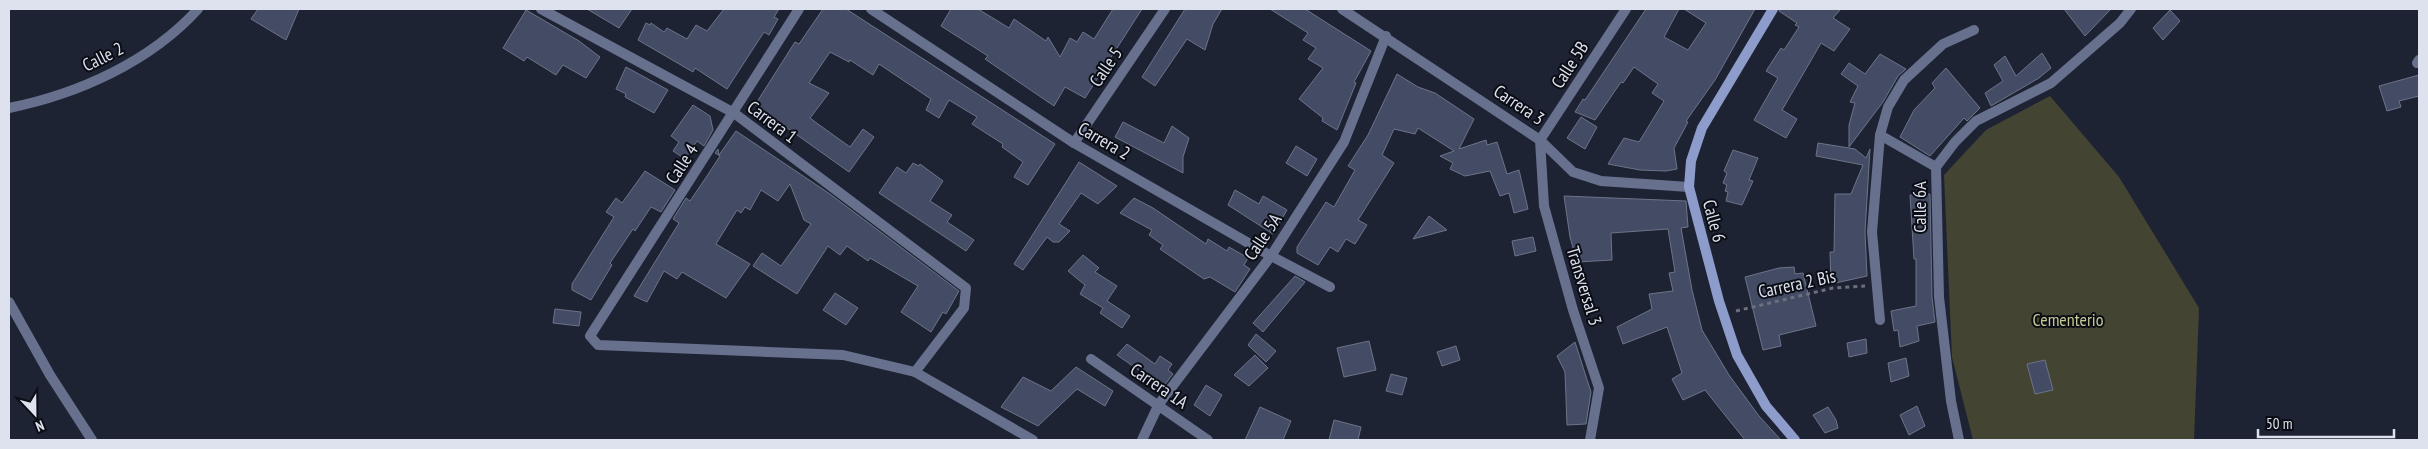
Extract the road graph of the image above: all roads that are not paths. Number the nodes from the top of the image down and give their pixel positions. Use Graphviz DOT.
graph roads {
  1 [pos="198,9"];
  2 [pos="541,9"];
  3 [pos="799,9"];
  4 [pos="871,9"];
  5 [pos="1165,9"];
  6 [pos="1342,9"];
  7 [pos="1626,9"];
  8 [pos="1773,9"];
  9 [pos="2131,9"];
  10 [pos="1974,30"];
  11 [pos="1386,36"];
  12 [pos="9,108"];
  13 [pos="734,113"];
  14 [pos="1880,135"];
  15 [pos="1540,140"];
  16 [pos="1074,143"];
  17 [pos="1936,167"];
  18 [pos="1689,187"];
  19 [pos="1271,256"];
  20 [pos="1330,287"];
  21 [pos="9,302"];
  22 [pos="1880,320"];
  23 [pos="1091,359"];
  24 [pos="915,372"];
  25 [pos="1159,404"];
  26 [pos="92,440"];
  27 [pos="1033,440"];
  28 [pos="1142,440"];
  29 [pos="1208,440"];
  30 [pos="1590,440"];
  31 [pos="1795,440"];
  32 [pos="1959,440"];
  1 -- 12 [label="street, Calle 2"];
  2 -- 13 [label="street, Carrera 1"];
  3 -- 13 [label="street, Calle 4"];
  4 -- 16 [label="street, Carrera 2"];
  5 -- 16 [label="street, Calle 5"];
  6 -- 11 [label="street, Carrera 3"];
  7 -- 15 [label="street, Calle 5B"];
  8 -- 18 [label="main road, Calle 6"];
  9 -- 17 [label="street, Calle 6A"];
  10 -- 14 [label="street"];
  11 -- 15 [label="street, Carrera 3"];
  11 -- 19 [label="street, Calle 5A"];
  13 -- 24 [label="street, Carrera 1"];
  13 -- 24 [label="street, Calle 4"];
  14 -- 17 [label="street"];
  14 -- 22 [label="street"];
  15 -- 18 [label="street, Carrera 3"];
  15 -- 30 [label="street, Transversal 3"];
  16 -- 19 [label="street, Carrera 2"];
  17 -- 32 [label="street, Calle 6A"];
  18 -- 31 [label="main road, Calle 6"];
  19 -- 20 [label="street, Carrera 2"];
  19 -- 25 [label="street, Calle 5A"];
  21 -- 26 [label="street"];
  23 -- 25 [label="street, Carrera 1A"];
  24 -- 27 [label="street"];
  25 -- 28 [label="street, Calle 5A"];
  25 -- 29 [label="street, Carrera 1A"];
}
